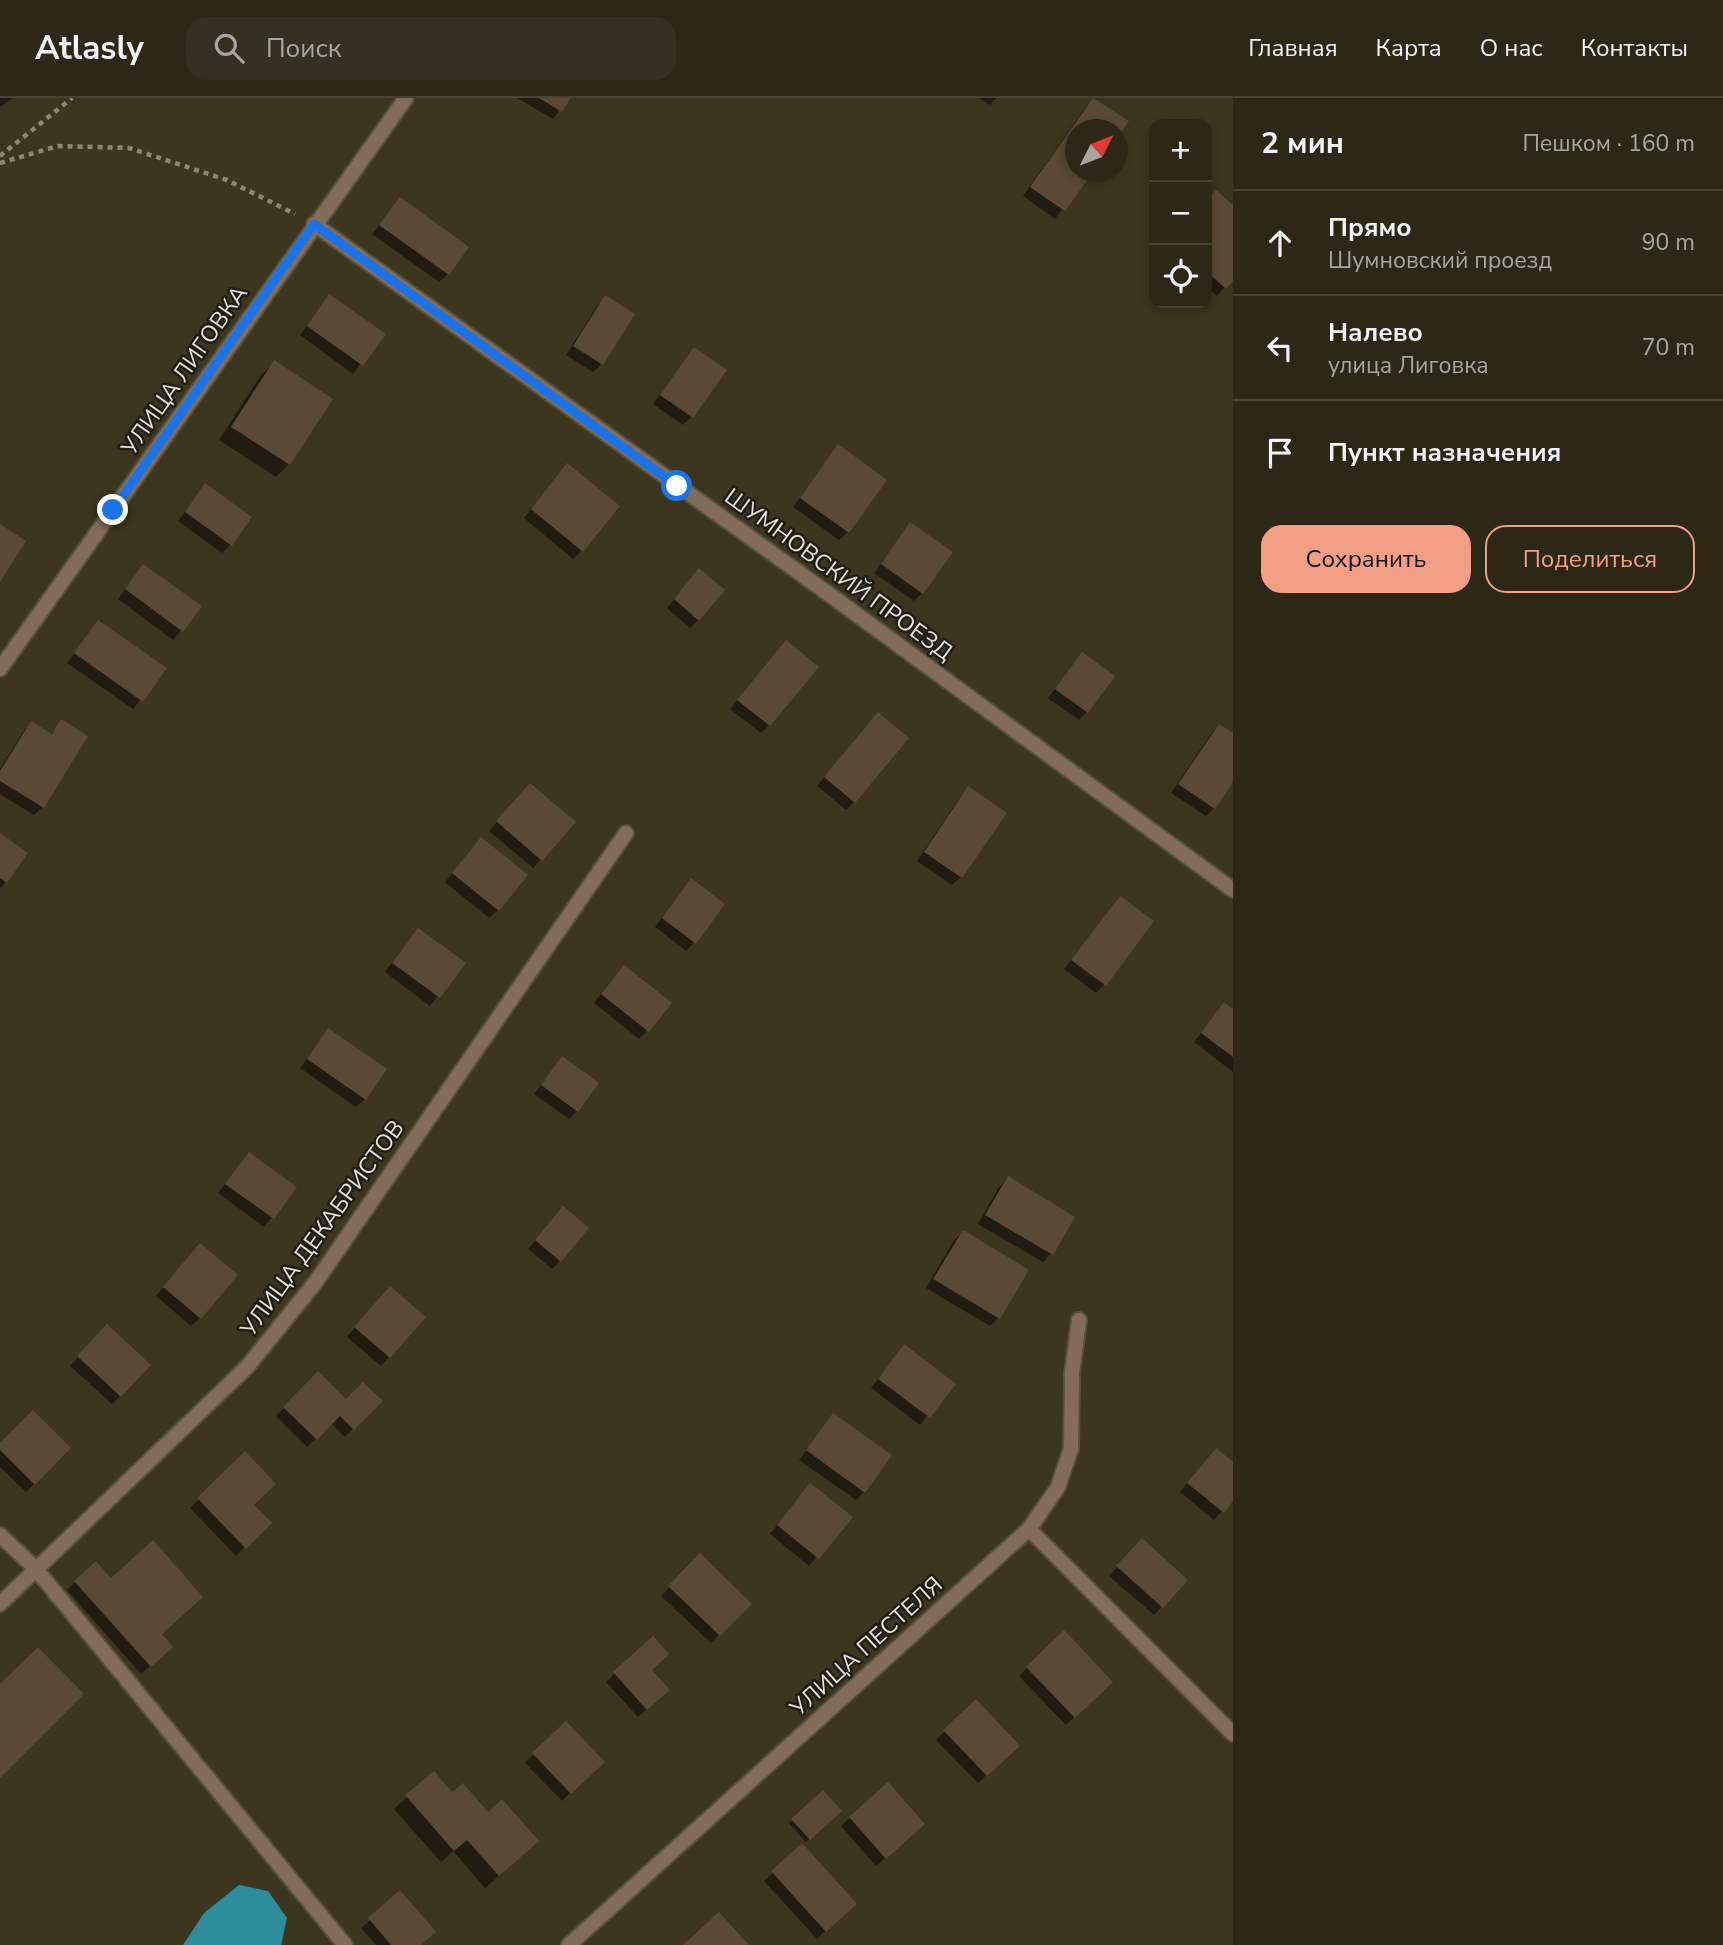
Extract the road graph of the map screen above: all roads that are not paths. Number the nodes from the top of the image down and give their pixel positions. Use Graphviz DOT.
graph roads {
  1 [pos="405,98"];
  2 [pos="314,224"];
  3 [pos="0,668"];
  4 [pos="626,833"];
  5 [pos="1233,890"];
  6 [pos="1079,1320"];
  7 [pos="1030,1529"];
  8 [pos="0,1535"];
  9 [pos="35,1568"];
  10 [pos="0,1604"];
  11 [pos="1233,1734"];
  12 [pos="345,1945"];
  13 [pos="569,1945"];
  1 -- 2 [label="street, УЛИЦА ЛИГОВКА"];
  2 -- 3 [label="street, УЛИЦА ЛИГОВКА"];
  2 -- 5 [label="street, ШУМНОВСКИЙ ПРОЕЗД"];
  4 -- 9 [label="street, УЛИЦА ДЕКАБРИСТОВ"];
  6 -- 7 [label="street, УЛИЦА ПЕСТЕЛЯ"];
  7 -- 11 [label="street"];
  7 -- 13 [label="street, УЛИЦА ПЕСТЕЛЯ"];
  8 -- 9 [label="street"];
  9 -- 10 [label="street, УЛИЦА ДЕКАБРИСТОВ"];
  9 -- 12 [label="street"];
}
